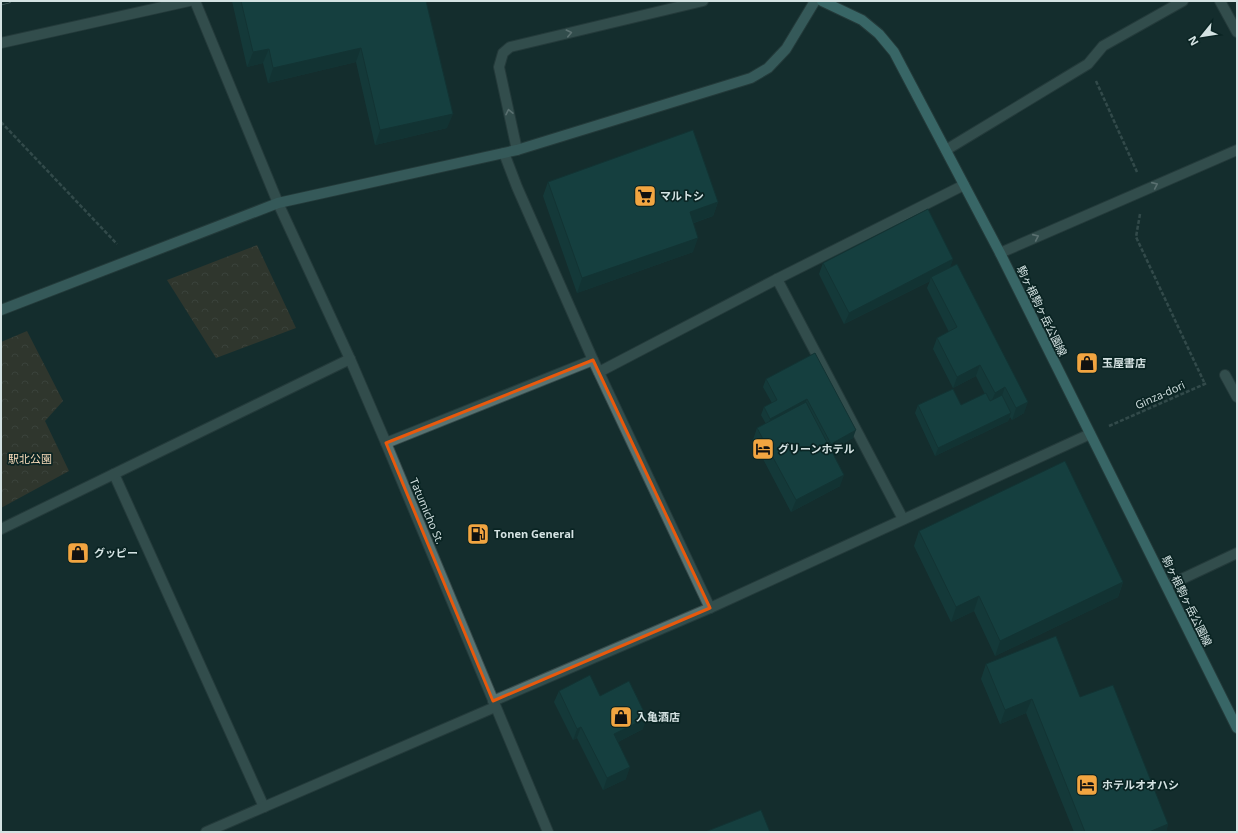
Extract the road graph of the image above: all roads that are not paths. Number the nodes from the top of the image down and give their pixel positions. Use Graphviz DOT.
graph roads {
  1 [pos="189,1"];
  2 [pos="195,1"];
  3 [pos="704,1"];
  4 [pos="815,1"];
  5 [pos="822,1"];
  6 [pos="1183,1"];
  7 [pos="1220,1"];
  8 [pos="1237,32"];
  9 [pos="1,43"];
  10 [pos="517,150"];
  11 [pos="946,150"];
  12 [pos="1237,150"];
  13 [pos="504,153"];
  14 [pos="964,185"];
  15 [pos="278,203"];
  16 [pos="1000,253"];
  17 [pos="777,278"];
  18 [pos="1,310"];
  19 [pos="350,359"];
  20 [pos="593,360"];
  21 [pos="599,372"];
  22 [pos="1225,375"];
  23 [pos="1237,397"];
  24 [pos="1090,434"];
  25 [pos="386,443"];
  26 [pos="114,474"];
  27 [pos="904,519"];
  28 [pos="1,528"];
  29 [pos="1237,553"];
  30 [pos="1167,586"];
  31 [pos="710,608"];
  32 [pos="494,704"];
  33 [pos="1237,728"];
  34 [pos="264,807"];
  35 [pos="206,832"];
  36 [pos="548,832"];
  1 -- 9 [label="street"];
  2 -- 15 [label="street, Tatumicho St."];
  10 -- 3 [label="street, one-way"];
  4 -- 10 [label="street"];
  5 -- 11 [label="main road, 駒ヶ根駒ヶ岳公園線"];
  6 -- 11 [label="street"];
  7 -- 8 [label="street"];
  10 -- 13 [label="street"];
  11 -- 14 [label="main road, 駒ヶ根駒ヶ岳公園線"];
  16 -- 12 [label="street, one-way"];
  13 -- 15 [label="street"];
  13 -- 20 [label="street"];
  14 -- 16 [label="main road, 駒ヶ根駒ヶ岳公園線"];
  14 -- 17 [label="street"];
  15 -- 18 [label="street"];
  15 -- 19 [label="street, Tatumicho St."];
  16 -- 24 [label="main road, 駒ヶ根駒ヶ岳公園線"];
  17 -- 21 [label="street"];
  17 -- 27 [label="street"];
  19 -- 25 [label="street, Tatumicho St."];
  19 -- 26 [label="street"];
  20 -- 21 [label="street"];
  20 -- 25 [label="street"];
  21 -- 31 [label="street"];
  22 -- 23 [label="street"];
  24 -- 27 [label="street"];
  24 -- 30 [label="main road, 駒ヶ根駒ヶ岳公園線"];
  25 -- 32 [label="street, Tatumicho St."];
  26 -- 28 [label="street"];
  26 -- 34 [label="street"];
  27 -- 31 [label="street"];
  29 -- 30 [label="street"];
  30 -- 33 [label="main road, 駒ヶ根駒ヶ岳公園線"];
  31 -- 32 [label="street"];
  32 -- 34 [label="street"];
  32 -- 36 [label="street, Tatumicho St."];
  34 -- 35 [label="street"];
}
